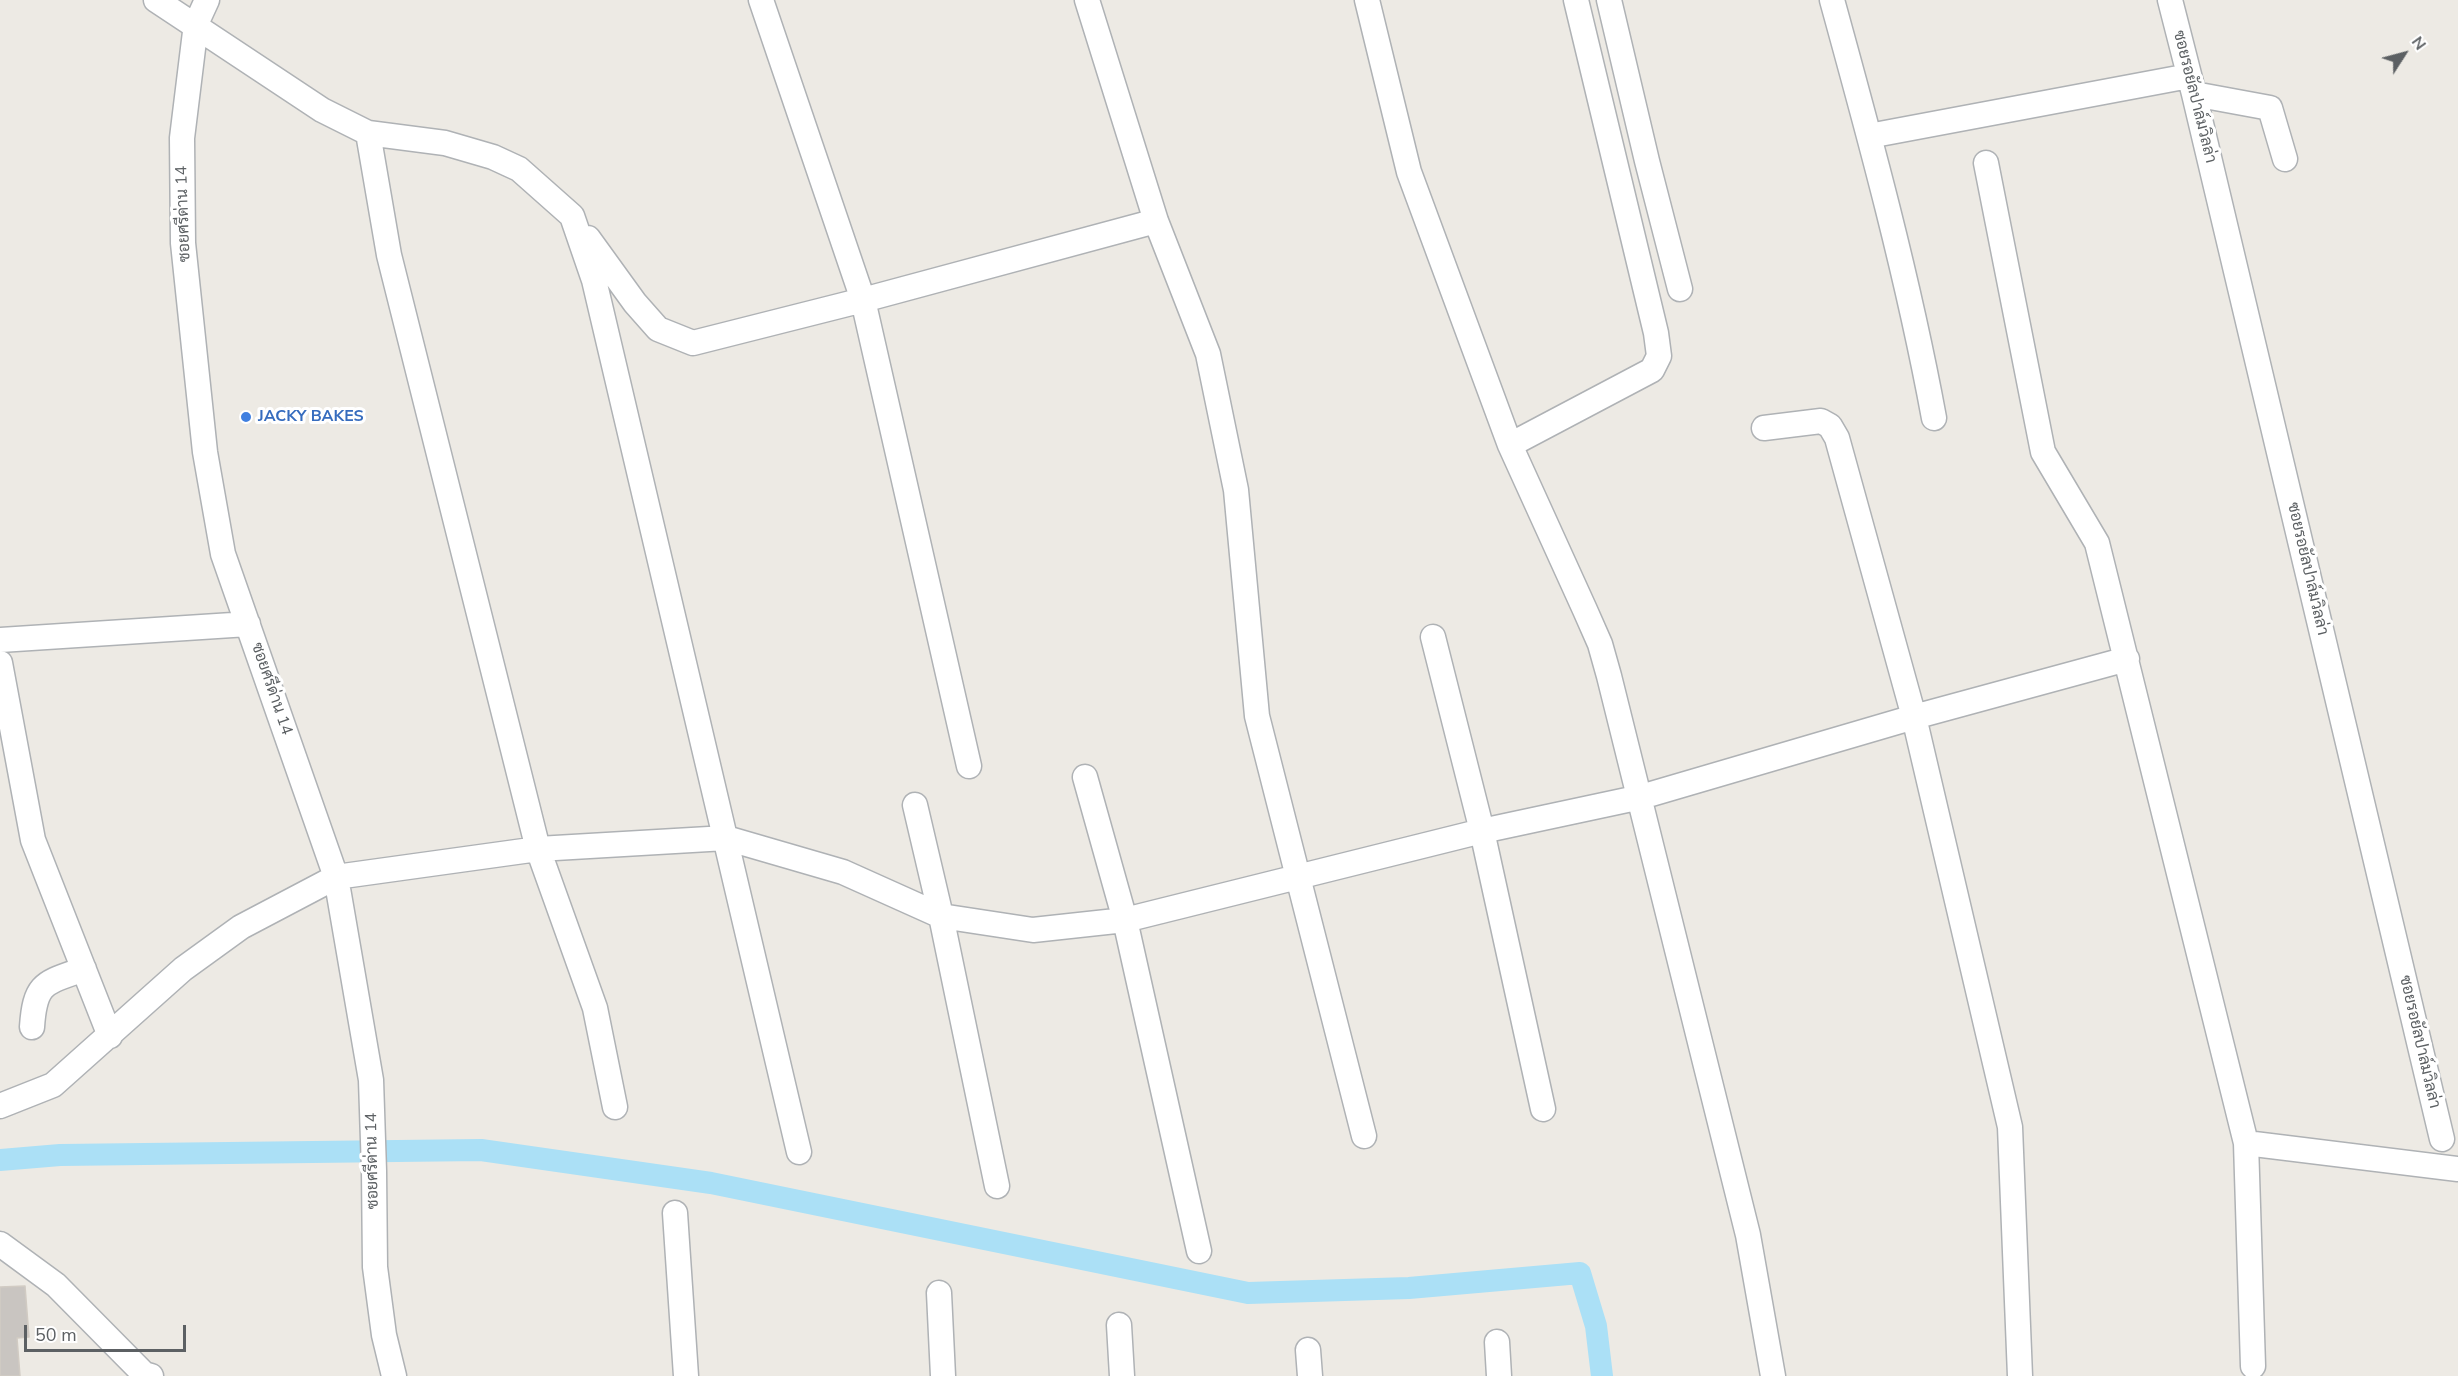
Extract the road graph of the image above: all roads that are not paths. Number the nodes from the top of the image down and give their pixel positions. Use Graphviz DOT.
graph roads {
  1 [pos="156,0"];
  2 [pos="207,0"];
  3 [pos="761,0"];
  4 [pos="1087,0"];
  5 [pos="1368,0"];
  6 [pos="1576,0"];
  7 [pos="1610,0"];
  8 [pos="1832,0"];
  9 [pos="2170,0"];
  10 [pos="196,24"];
  11 [pos="2192,85"];
  12 [pos="368,133"];
  13 [pos="1869,136"];
  14 [pos="2285,159"];
  15 [pos="1986,163"];
  16 [pos="572,216"];
  17 [pos="1156,221"];
  18 [pos="1680,289"];
  19 [pos="863,300"];
  20 [pos="1934,418"];
  21 [pos="1764,428"];
  22 [pos="1510,445"];
  23 [pos="248,624"];
  24 [pos="1433,637"];
  25 [pos="0,640"];
  26 [pos="2127,659"];
  27 [pos="0,663"];
  28 [pos="1914,717"];
  29 [pos="969,766"];
  30 [pos="1085,777"];
  31 [pos="1641,797"];
  32 [pos="915,805"];
  33 [pos="1482,831"];
  34 [pos="726,838"];
  35 [pos="538,849"];
  36 [pos="336,877"];
  37 [pos="1296,877"];
  38 [pos="942,916"];
  39 [pos="1125,920"];
  40 [pos="84,969"];
  41 [pos="32,1027"];
  42 [pos="110,1036"];
  43 [pos="0,1106"];
  44 [pos="615,1107"];
  45 [pos="1543,1109"];
  46 [pos="1364,1136"];
  47 [pos="2442,1139"];
  48 [pos="2246,1143"];
  49 [pos="799,1152"];
  50 [pos="2458,1169"];
  51 [pos="997,1186"];
  52 [pos="675,1213"];
  53 [pos="0,1244"];
  54 [pos="1199,1251"];
  55 [pos="939,1293"];
  56 [pos="1119,1325"];
  57 [pos="1497,1342"];
  58 [pos="1308,1350"];
  59 [pos="2253,1366"];
  60 [pos="147,1375"];
  61 [pos="393,1376"];
  62 [pos="686,1376"];
  63 [pos="943,1376"];
  64 [pos="1122,1376"];
  65 [pos="1310,1376"];
  66 [pos="1499,1376"];
  67 [pos="1773,1376"];
  68 [pos="2020,1376"];
  1 -- 10 [label="street"];
  2 -- 10 [label="street, ซอยศรีด่าน 14"];
  3 -- 19 [label="street"];
  4 -- 17 [label="street"];
  5 -- 22 [label="street"];
  6 -- 22 [label="street"];
  7 -- 18 [label="street"];
  8 -- 13 [label="street"];
  9 -- 11 [label="street, ซอยรอยัลปาล์มวิลล่า"];
  10 -- 12 [label="street"];
  10 -- 23 [label="street, ซอยศรีด่าน 14"];
  11 -- 13 [label="street"];
  11 -- 14 [label="street"];
  11 -- 47 [label="street, ซอยรอยัลปาล์มวิลล่า"];
  12 -- 16 [label="street"];
  12 -- 35 [label="street"];
  13 -- 20 [label="street"];
  15 -- 26 [label="street"];
  16 -- 19 [label="street"];
  16 -- 34 [label="street"];
  17 -- 19 [label="street"];
  17 -- 37 [label="street"];
  19 -- 29 [label="street"];
  21 -- 28 [label="street"];
  22 -- 31 [label="street"];
  23 -- 25 [label="street"];
  23 -- 36 [label="street, ซอยศรีด่าน 14"];
  24 -- 33 [label="street"];
  26 -- 28 [label="street"];
  26 -- 48 [label="street"];
  27 -- 40 [label="street"];
  28 -- 31 [label="street"];
  28 -- 68 [label="street"];
  30 -- 39 [label="street"];
  31 -- 33 [label="street"];
  31 -- 67 [label="street"];
  32 -- 38 [label="street"];
  33 -- 37 [label="street"];
  33 -- 45 [label="street"];
  34 -- 35 [label="street"];
  34 -- 38 [label="street"];
  34 -- 49 [label="street"];
  35 -- 36 [label="street"];
  35 -- 44 [label="street"];
  36 -- 42 [label="street"];
  36 -- 61 [label="street, ซอยศรีด่าน 14"];
  37 -- 39 [label="street"];
  37 -- 46 [label="street"];
  38 -- 39 [label="street"];
  38 -- 51 [label="street"];
  39 -- 54 [label="street"];
  40 -- 41 [label="street"];
  40 -- 42 [label="street"];
  42 -- 43 [label="street"];
  48 -- 50 [label="street"];
  48 -- 59 [label="street"];
  52 -- 62 [label="street"];
  53 -- 60 [label="street"];
  55 -- 63 [label="street"];
  56 -- 64 [label="street"];
  57 -- 66 [label="street"];
  58 -- 65 [label="street"];
}
